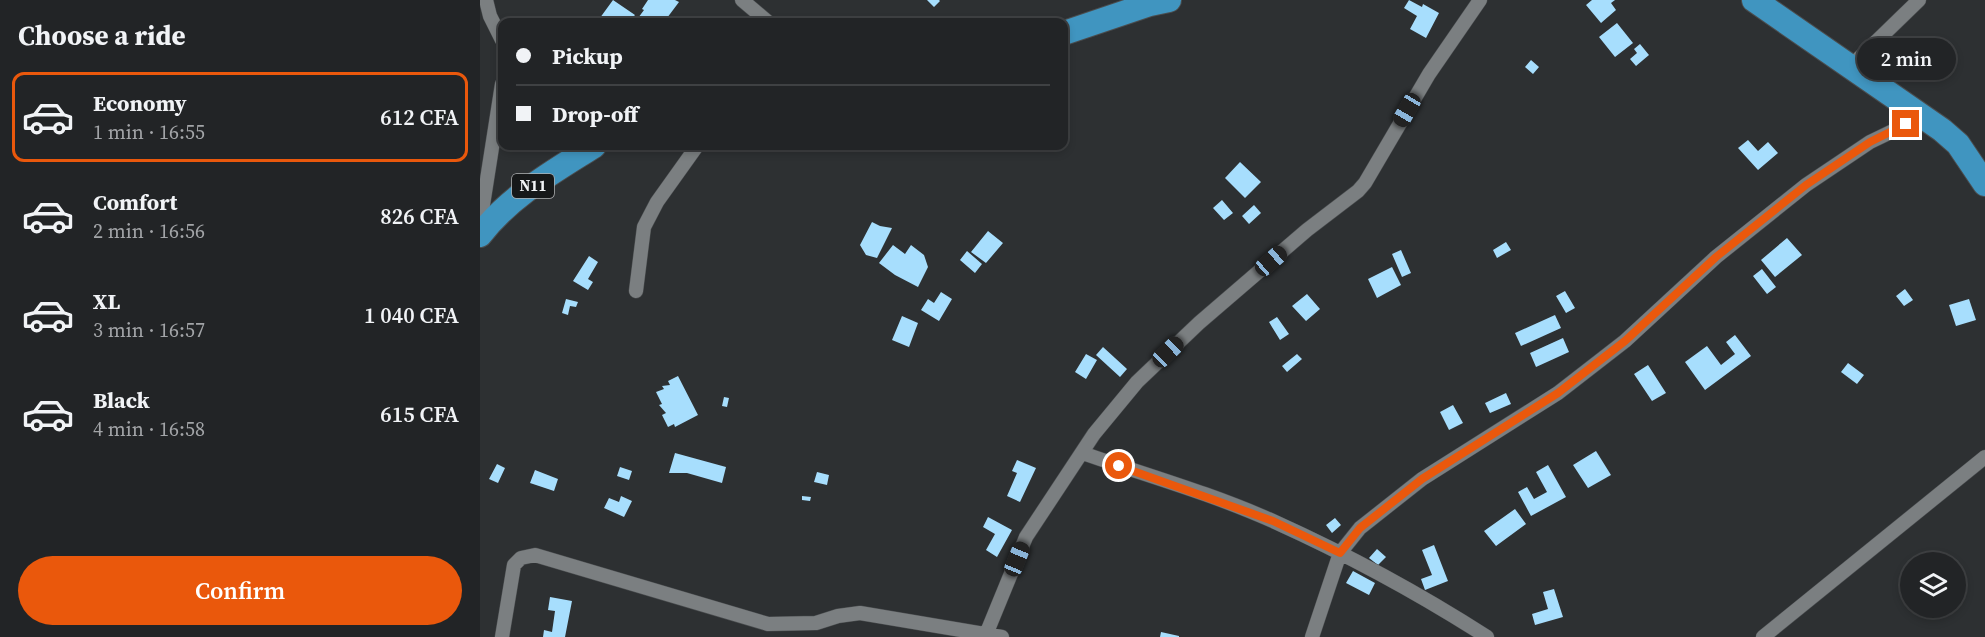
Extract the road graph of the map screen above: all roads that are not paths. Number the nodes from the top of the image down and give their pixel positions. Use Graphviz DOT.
graph roads {
  1 [pos="486,0"];
  2 [pos="742,0"];
  3 [pos="1169,0"];
  4 [pos="1480,0"];
  5 [pos="1754,0"];
  6 [pos="1919,0"];
  7 [pos="763,18"];
  8 [pos="498,32"];
  9 [pos="1068,32"];
  10 [pos="1851,66"];
  11 [pos="498,109"];
  12 [pos="1924,116"];
  13 [pos="588,150"];
  14 [pos="694,150"];
  15 [pos="1985,184"];
  16 [pos="480,224"];
  17 [pos="480,235"];
  18 [pos="636,291"];
  19 [pos="1082,453"];
  20 [pos="1985,458"];
  21 [pos="1340,553"];
  22 [pos="985,636"];
  23 [pos="502,637"];
  24 [pos="1002,637"];
  25 [pos="1312,637"];
  26 [pos="1487,637"];
  27 [pos="1763,637"];
  1 -- 8 [label="street"];
  2 -- 7 [label="street"];
  3 -- 9 [label="highway"];
  4 -- 19 [label="street"];
  5 -- 10 [label="highway"];
  6 -- 10 [label="street"];
  10 -- 12 [label="highway"];
  11 -- 16 [label="street"];
  12 -- 15 [label="highway"];
  12 -- 21 [label="street"];
  13 -- 17 [label="highway, N11"];
  14 -- 18 [label="street"];
  19 -- 21 [label="street"];
  19 -- 22 [label="street"];
  20 -- 27 [label="street"];
  21 -- 25 [label="street"];
  21 -- 26 [label="street"];
  22 -- 23 [label="street"];
  22 -- 24 [label="street"];
}
